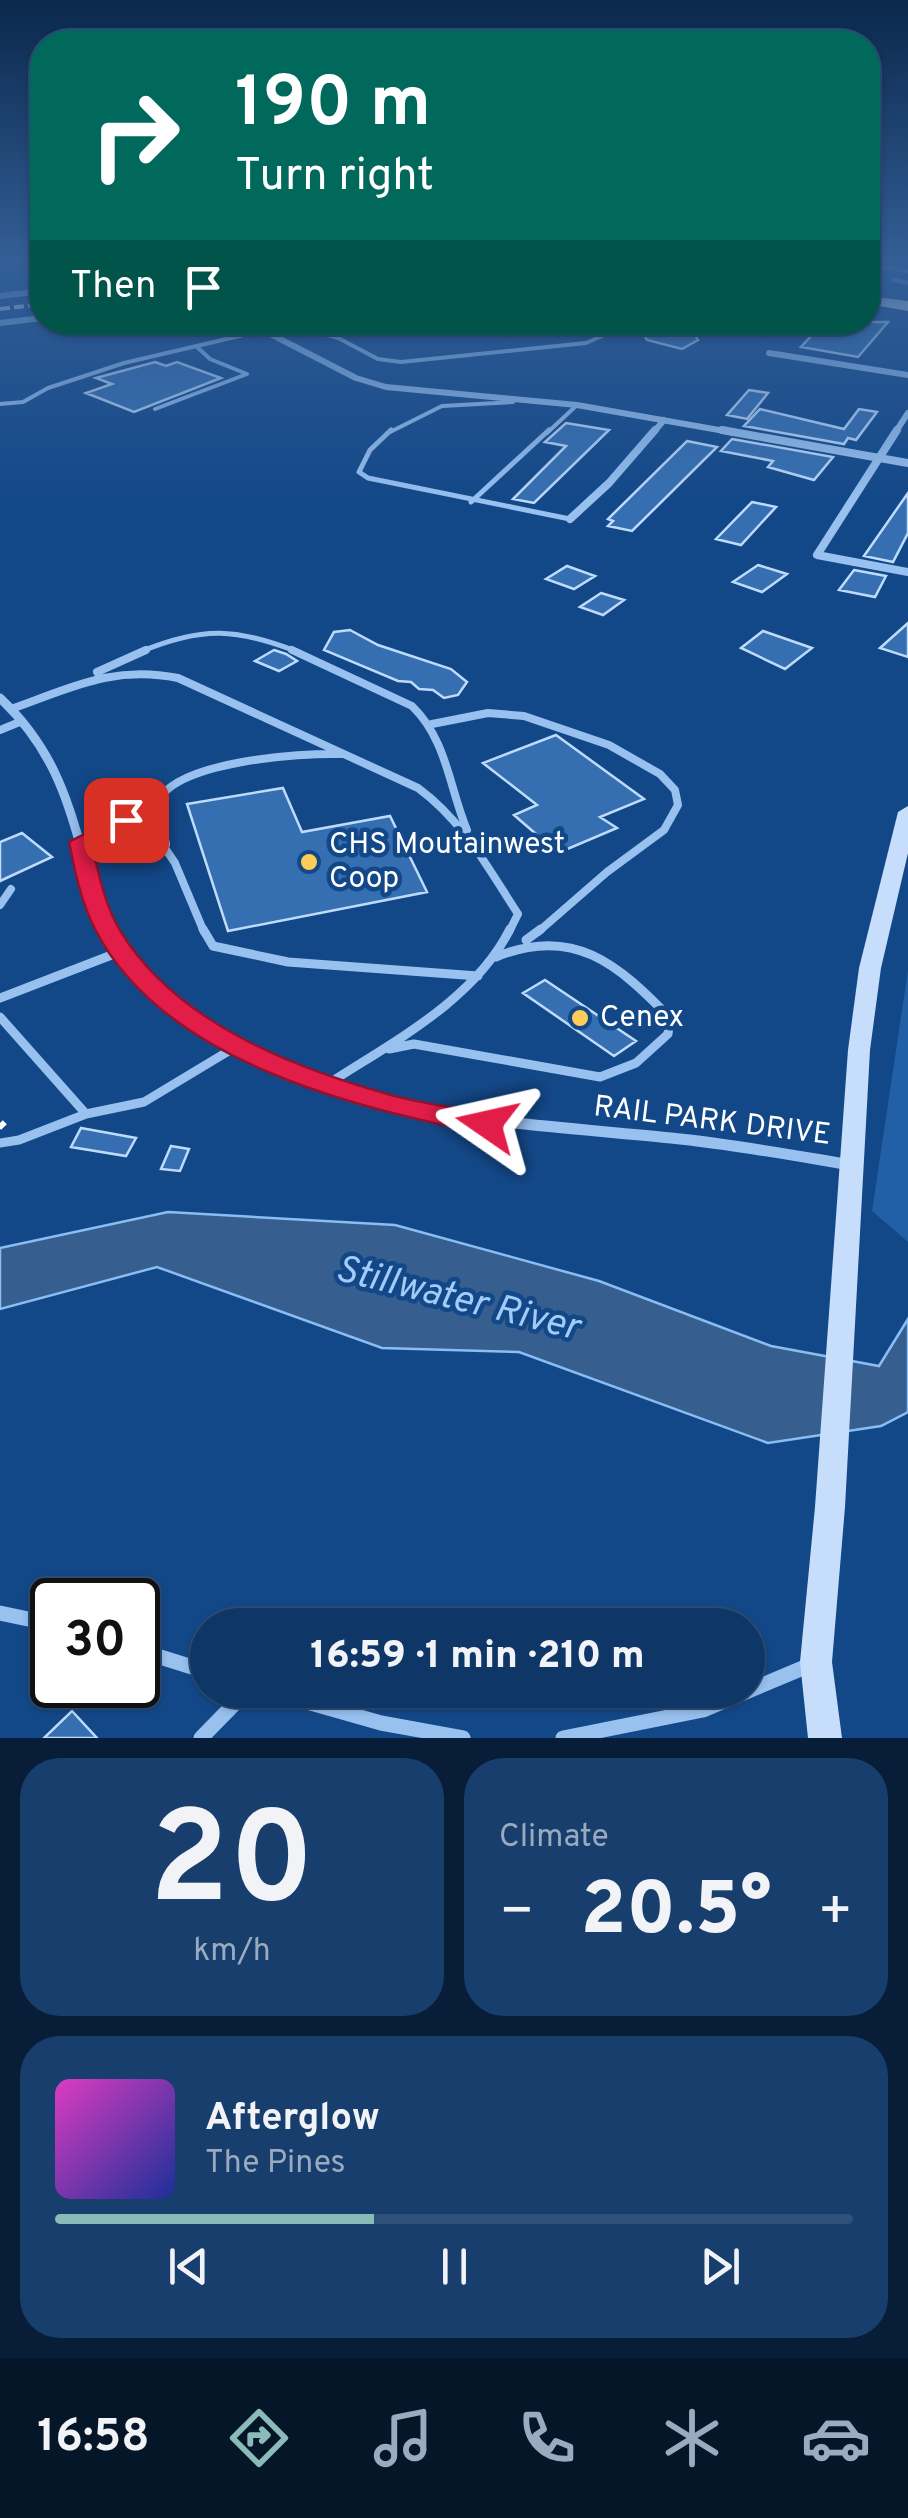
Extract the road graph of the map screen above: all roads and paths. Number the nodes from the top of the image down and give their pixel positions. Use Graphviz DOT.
graph roads {
  1 [pos="222,340"];
  2 [pos="280,340"];
  3 [pos="342,340"];
  4 [pos="593,340"];
  5 [pos="196,346"];
  6 [pos="769,353"];
  7 [pos="908,374"];
  8 [pos="536,400"];
  9 [pos="0,404"];
  10 [pos="576,405"];
  11 [pos="154,409"];
  12 [pos="908,413"];
  13 [pos="664,420"];
  14 [pos="880,458"];
  15 [pos="908,463"];
  16 [pos="471,502"];
  17 [pos="570,519"];
  18 [pos="908,572"];
  19 [pos="76,683"];
  20 [pos="0,698"];
  21 [pos="10,708"];
  22 [pos="273,720"];
  23 [pos="22,721"];
  24 [pos="432,724"];
  25 [pos="0,730"];
  26 [pos="296,755"];
  27 [pos="372,765"];
  28 [pos="165,787"];
  29 [pos="908,812"];
  30 [pos="85,840"];
  31 [pos="168,848"];
  32 [pos="479,852"];
  33 [pos="11,890"];
  34 [pos="0,905"];
  35 [pos="518,945"];
  36 [pos="122,951"];
  37 [pos="492,960"];
  38 [pos="478,976"];
  39 [pos="0,998"];
  40 [pos="0,1017"];
  41 [pos="237,1046"];
  42 [pos="370,1056"];
  43 [pos="328,1084"];
  44 [pos="86,1114"];
  45 [pos="0,1143"];
  46 [pos="851,1165"];
  47 [pos="0,1612"];
  48 [pos="30,1619"];
  49 [pos="160,1657"];
  50 [pos="816,1662"];
  51 [pos="190,1666"];
  52 [pos="230,1708"];
  53 [pos="329,1708"];
  54 [pos="201,1738"];
  55 [pos="463,1738"];
  56 [pos="563,1738"];
  57 [pos="825,1738"];
  1 -- 5 [label="lane"];
  2 -- 8 [label="street"];
  3 -- 4 [label="lane"];
  5 -- 9 [label="lane"];
  5 -- 11 [label="lane"];
  6 -- 7 [label="street"];
  8 -- 10 [label="street"];
  8 -- 16 [label="lane"];
  10 -- 13 [label="street"];
  10 -- 16 [label="lane"];
  12 -- 14 [label="street"];
  13 -- 14 [label="street"];
  13 -- 17 [label="street"];
  14 -- 15 [label="street"];
  14 -- 18 [label="street"];
  16 -- 17 [label="lane"];
  19 -- 21 [label="lane"];
  19 -- 22 [label="lane"];
  19 -- 24 [label="lane"];
  20 -- 21 [label="street, RAIL PARK DRIVE"];
  21 -- 23 [label="street, RAIL PARK DRIVE"];
  22 -- 26 [label="lane"];
  22 -- 27 [label="lane"];
  23 -- 25 [label="lane"];
  23 -- 30 [label="street, RAIL PARK DRIVE"];
  24 -- 32 [label="lane"];
  24 -- 35 [label="lane"];
  26 -- 27 [label="lane"];
  26 -- 28 [label="lane"];
  27 -- 32 [label="lane"];
  28 -- 30 [label="lane"];
  28 -- 31 [label="lane"];
  29 -- 46 [label="main road"];
  30 -- 31 [label="lane"];
  30 -- 36 [label="street, RAIL PARK DRIVE"];
  31 -- 38 [label="lane"];
  32 -- 37 [label="lane"];
  33 -- 34 [label="lane"];
  35 -- 37 [label="lane"];
  35 -- 42 [label="lane"];
  36 -- 39 [label="lane"];
  36 -- 41 [label="street, RAIL PARK DRIVE"];
  37 -- 38 [label="lane"];
  38 -- 42 [label="lane"];
  40 -- 44 [label="lane"];
  41 -- 43 [label="street, RAIL PARK DRIVE"];
  41 -- 44 [label="lane"];
  42 -- 43 [label="lane"];
  43 -- 46 [label="street, RAIL PARK DRIVE"];
  44 -- 45 [label="lane"];
  46 -- 50 [label="main road"];
  47 -- 48 [label="street"];
  49 -- 51 [label="street"];
  50 -- 56 [label="street"];
  50 -- 57 [label="main road"];
  52 -- 54 [label="street"];
  53 -- 55 [label="street"];
}
